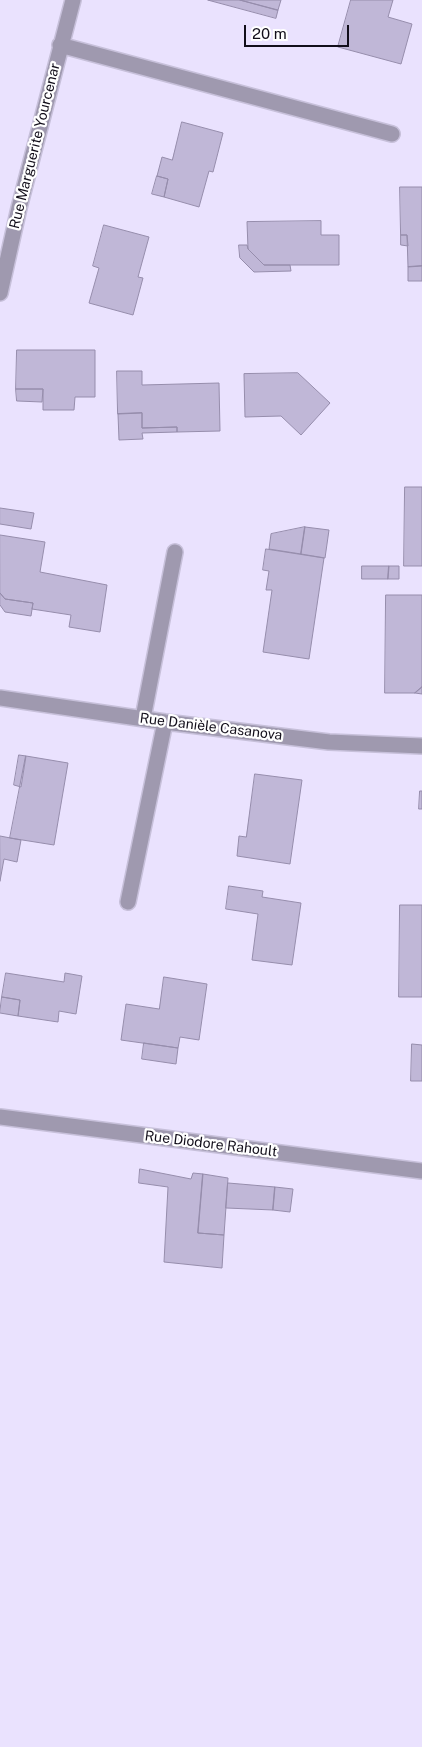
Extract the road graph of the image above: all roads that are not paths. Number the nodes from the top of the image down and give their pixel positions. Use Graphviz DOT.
graph roads {
  1 [pos="73,0"];
  2 [pos="60,45"];
  3 [pos="392,134"];
  4 [pos="0,293"];
  5 [pos="175,552"];
  6 [pos="0,698"];
  7 [pos="143,718"];
  8 [pos="165,722"];
  9 [pos="422,746"];
  10 [pos="128,902"];
  11 [pos="0,1118"];
  12 [pos="422,1171"];
  1 -- 2 [label="street, Rue Marguerite Yourcenar"];
  2 -- 3 [label="street"];
  2 -- 4 [label="street, Rue Marguerite Yourcenar"];
  5 -- 7 [label="street"];
  6 -- 7 [label="street, Rue Danièle Casanova"];
  7 -- 8 [label="street, Rue Danièle Casanova"];
  8 -- 9 [label="street, Rue Danièle Casanova"];
  8 -- 10 [label="street"];
  11 -- 12 [label="street, Rue Diodore Rahoult"];
}
